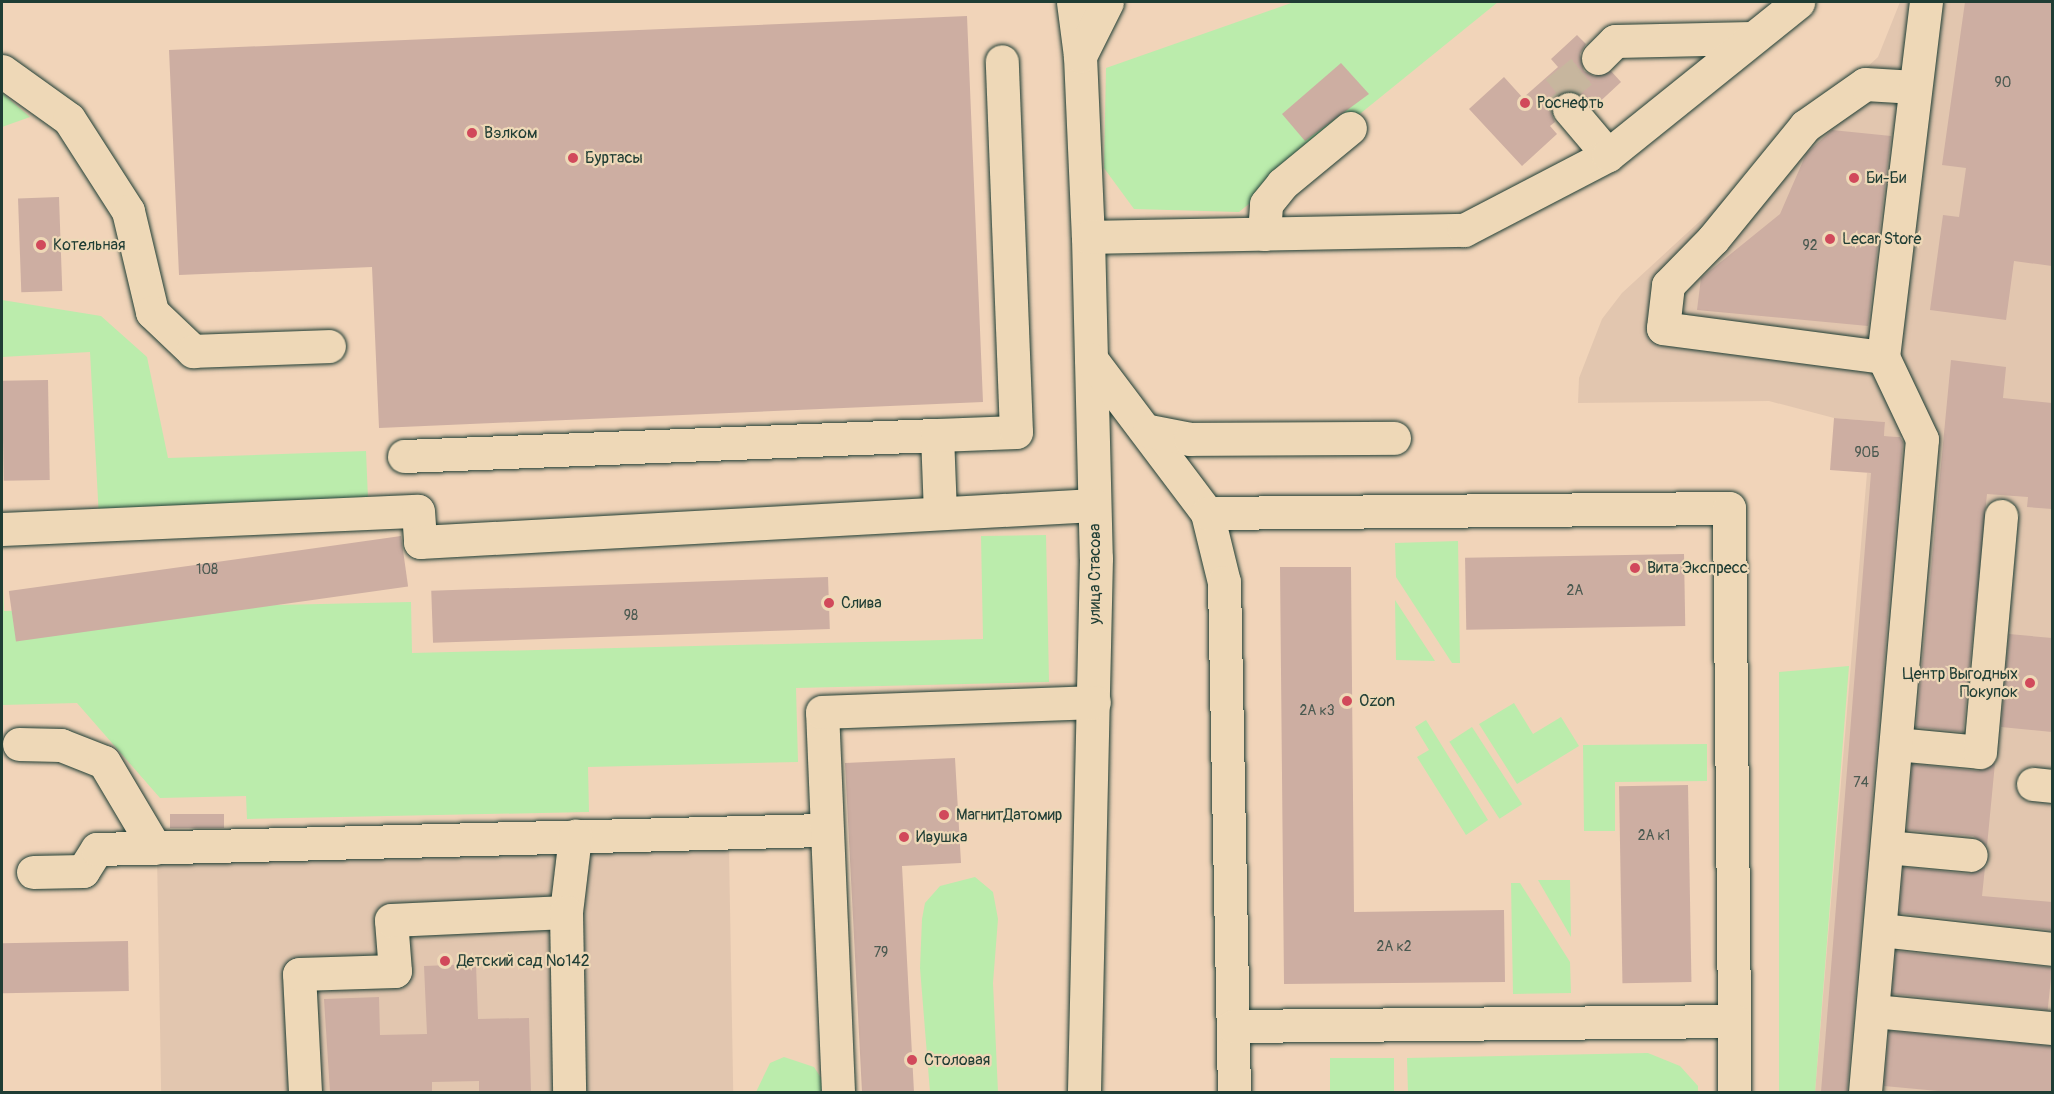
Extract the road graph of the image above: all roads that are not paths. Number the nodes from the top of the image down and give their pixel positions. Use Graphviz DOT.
graph roads {
  1 [pos="1072,2"];
  2 [pos="1107,2"];
  3 [pos="1798,2"];
  4 [pos="1926,2"];
  5 [pos="1752,38"];
  6 [pos="1080,56"];
  7 [pos="1598,58"];
  8 [pos="1002,61"];
  9 [pos="2,71"];
  10 [pos="1915,87"];
  11 [pos="1569,109"];
  12 [pos="1350,128"];
  13 [pos="1608,155"];
  14 [pos="1264,234"];
  15 [pos="1088,237"];
  16 [pos="329,346"];
  17 [pos="1883,357"];
  18 [pos="1091,359"];
  19 [pos="1149,431"];
  20 [pos="937,435"];
  21 [pos="1394,438"];
  22 [pos="404,456"];
  23 [pos="1094,505"];
  24 [pos="940,513"];
  25 [pos="1207,513"];
  26 [pos="2001,516"];
  27 [pos="2,529"];
  28 [pos="1094,702"];
  29 [pos="19,744"];
  30 [pos="1896,744"];
  31 [pos="825,830"];
  32 [pos="576,837"];
  33 [pos="1887,847"];
  34 [pos="155,848"];
  35 [pos="1971,855"];
  36 [pos="33,872"];
  37 [pos="566,912"];
  38 [pos="1881,930"];
  39 [pos="2052,949"];
  40 [pos="1874,1011"];
  41 [pos="1734,1021"];
  42 [pos="1233,1026"];
  43 [pos="2052,1028"];
  44 [pos="305,1092"];
  45 [pos="569,1092"];
  46 [pos="838,1092"];
  47 [pos="1084,1092"];
  48 [pos="1234,1092"];
  49 [pos="1734,1092"];
  50 [pos="1865,1092"];
  51 [pos="1870,1092"];
  1 -- 6 [label="street, улица Стасова"];
  2 -- 6 [label="street, улица Стасова"];
  3 -- 5 [label="street"];
  4 -- 10 [label="street"];
  5 -- 7 [label="street"];
  5 -- 13 [label="street"];
  6 -- 15 [label="street, улица Стасова"];
  8 -- 20 [label="street"];
  9 -- 16 [label="street"];
  10 -- 17 [label="street"];
  10 -- 17 [label="street"];
  11 -- 13 [label="street"];
  12 -- 14 [label="street"];
  13 -- 14 [label="street"];
  14 -- 15 [label="street"];
  15 -- 18 [label="street, улица Стасова"];
  17 -- 30 [label="street"];
  18 -- 19 [label="street"];
  18 -- 23 [label="street, улица Стасова"];
  19 -- 21 [label="street"];
  19 -- 25 [label="street"];
  20 -- 22 [label="street"];
  20 -- 24 [label="street"];
  23 -- 24 [label="street"];
  23 -- 28 [label="street, улица Стасова"];
  24 -- 27 [label="street"];
  25 -- 41 [label="street"];
  25 -- 42 [label="street"];
  26 -- 30 [label="street"];
  28 -- 31 [label="street"];
  28 -- 47 [label="street, улица Стасова"];
  29 -- 34 [label="street"];
  30 -- 33 [label="street"];
  31 -- 32 [label="street"];
  31 -- 46 [label="street"];
  32 -- 34 [label="street"];
  32 -- 37 [label="street"];
  33 -- 35 [label="street"];
  33 -- 38 [label="street"];
  34 -- 36 [label="street"];
  37 -- 44 [label="street"];
  37 -- 45 [label="street"];
  38 -- 39 [label="street"];
  38 -- 40 [label="street"];
  40 -- 43 [label="street"];
  40 -- 50 [label="street"];
  41 -- 42 [label="street"];
  41 -- 49 [label="street"];
  42 -- 48 [label="street"];
  50 -- 51 [label="street"];
}
